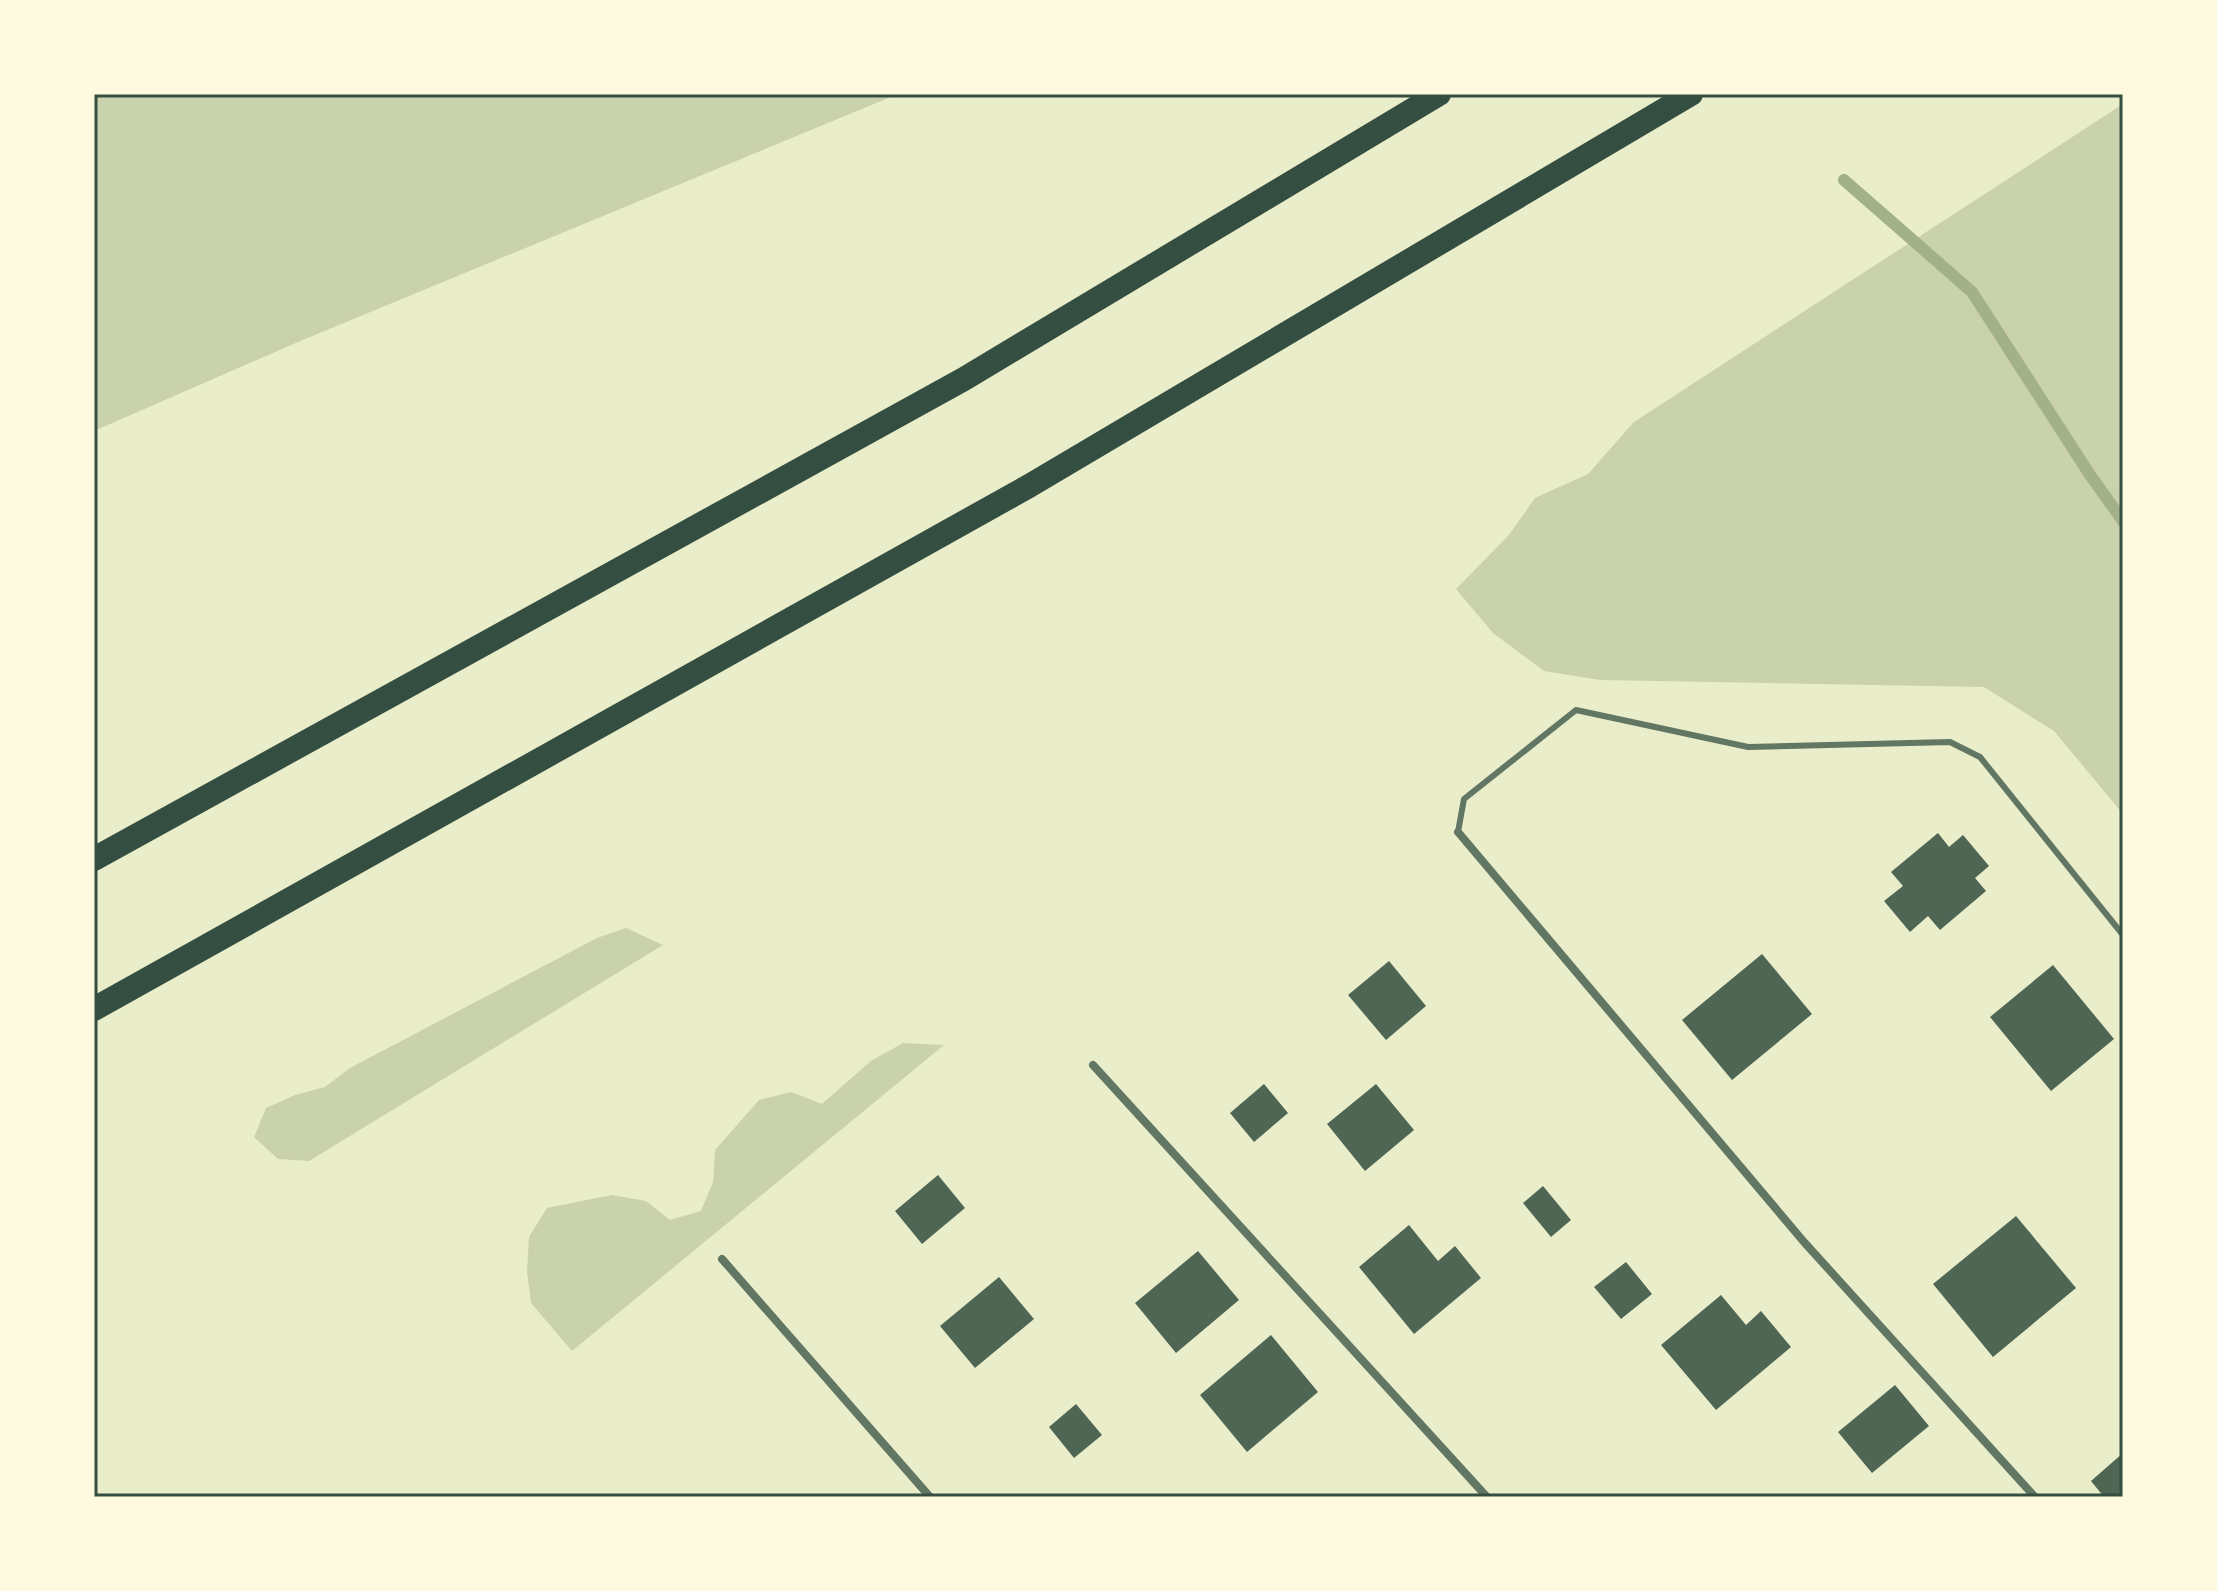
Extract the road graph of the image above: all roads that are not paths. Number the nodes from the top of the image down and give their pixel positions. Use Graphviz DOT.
graph roads {
  1 [pos="1439,94"];
  2 [pos="1691,94"];
  3 [pos="1458,832"];
  4 [pos="94,859"];
  5 [pos="2123,935"];
  6 [pos="94,1009"];
  7 [pos="1093,1065"];
  8 [pos="722,1259"];
  9 [pos="930,1497"];
  10 [pos="1487,1497"];
  11 [pos="2035,1497"];
  1 -- 4 [label="highway"];
  2 -- 6 [label="highway"];
  3 -- 5 [label="lane"];
  3 -- 11 [label="street"];
  7 -- 10 [label="street"];
  8 -- 9 [label="street"];
}
